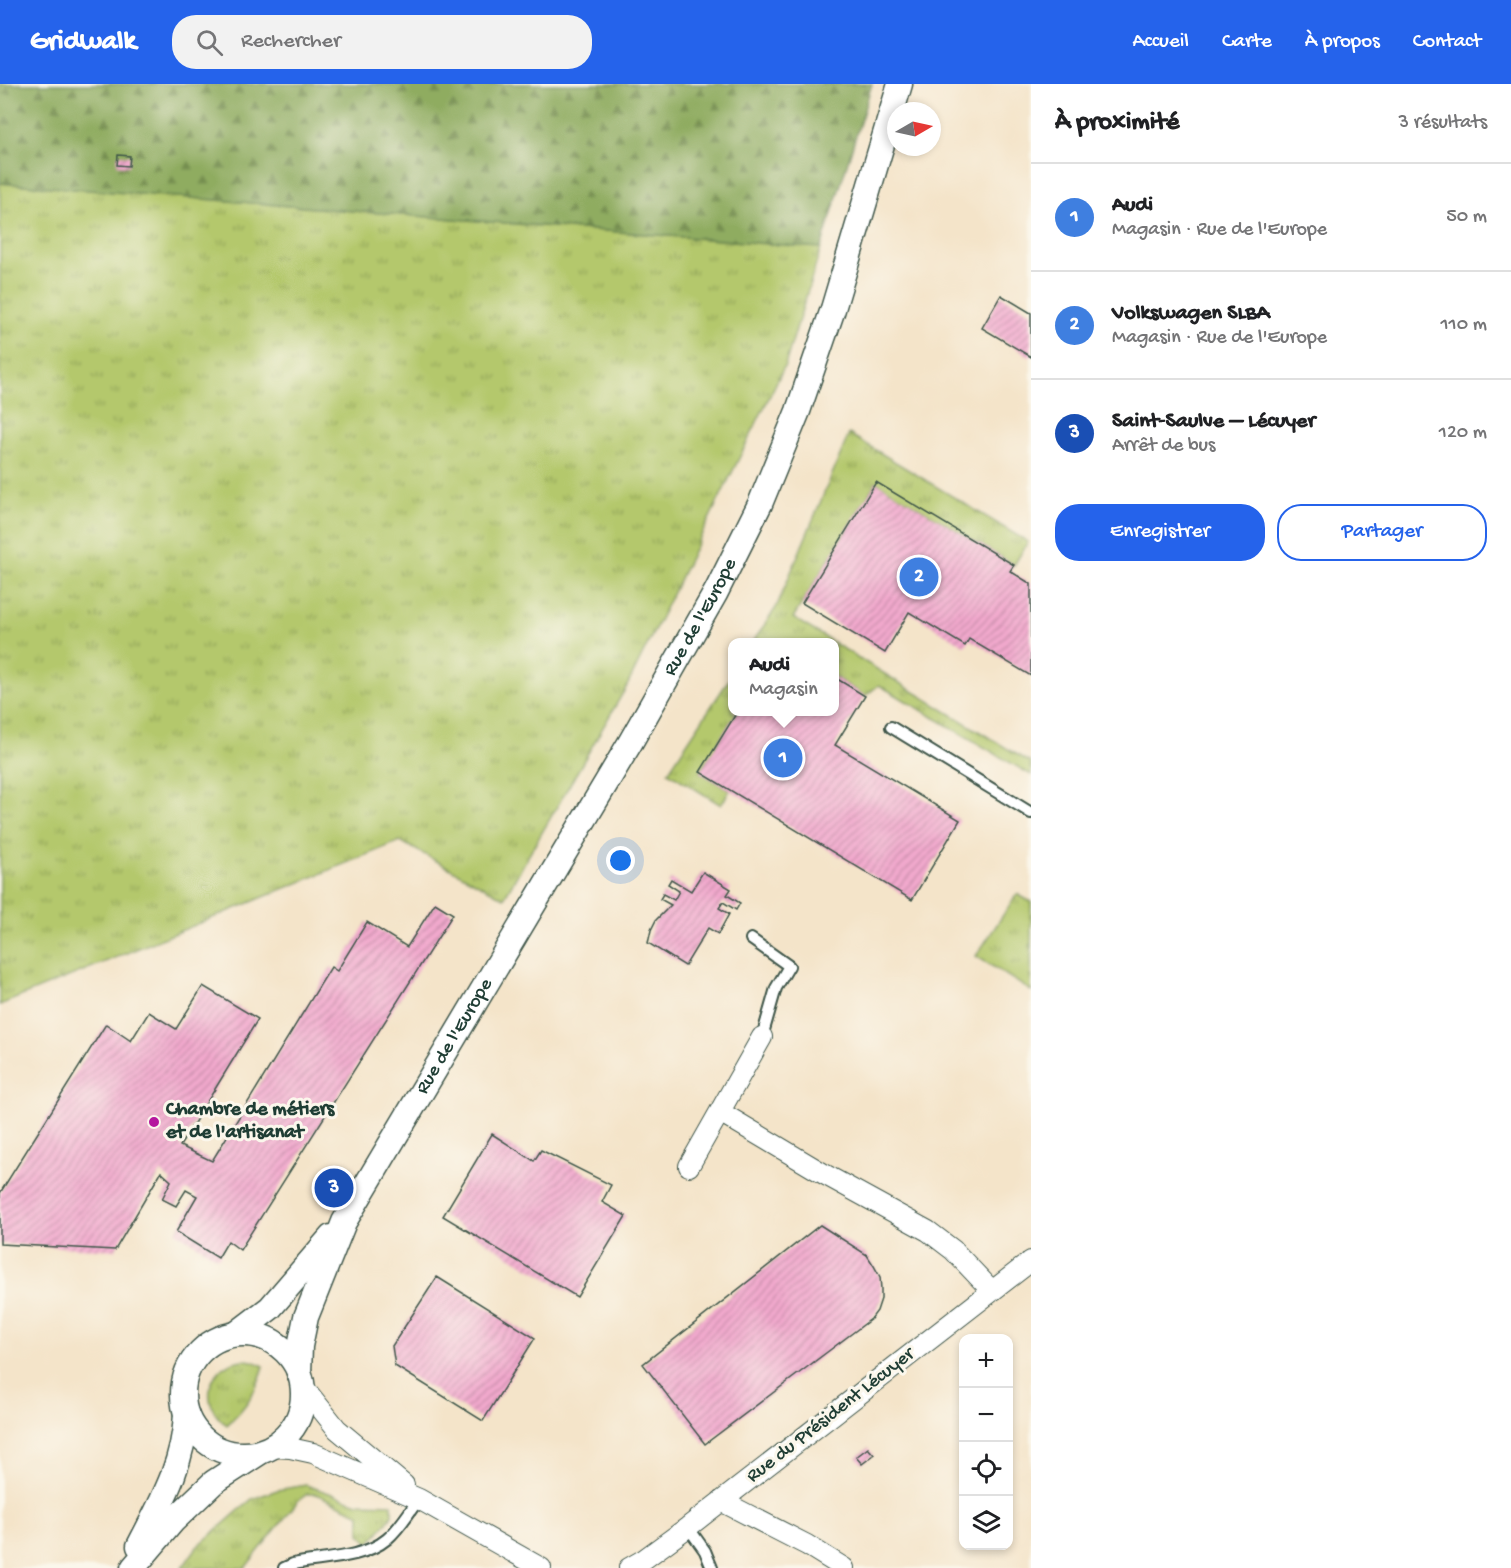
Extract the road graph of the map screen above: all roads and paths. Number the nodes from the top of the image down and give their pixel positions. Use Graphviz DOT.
graph roads {
  1 [pos="900,84"];
  2 [pos="891,727"];
  3 [pos="1031,813"];
  4 [pos="751,939"];
  5 [pos="762,1037"];
  6 [pos="720,1112"];
  7 [pos="689,1166"];
  8 [pos="344,1222"];
  9 [pos="1031,1261"];
  10 [pos="992,1292"];
  11 [pos="236,1334"];
  12 [pos="301,1379"];
  13 [pos="186,1414"];
  14 [pos="266,1449"];
  15 [pos="419,1499"];
  16 [pos="721,1502"];
  17 [pos="688,1527"];
  18 [pos="128,1568"];
  19 [pos="133,1568"];
  20 [pos="284,1568"];
  21 [pos="541,1568"];
  22 [pos="630,1568"];
  23 [pos="712,1568"];
  24 [pos="844,1568"];
  1 -- 8 [label="street, Rue de l'Europe"];
  2 -- 3 [label="lane"];
  4 -- 5 [label="lane"];
  5 -- 6 [label="street"];
  6 -- 7 [label="street"];
  6 -- 10 [label="street"];
  8 -- 11 [label="street"];
  8 -- 12 [label="street"];
  9 -- 10 [label="street, Rue du Président Lécuyer"];
  10 -- 16 [label="street, Rue du Président Lécuyer"];
  11 -- 12 [label="street"];
  11 -- 13 [label="street"];
  12 -- 14 [label="street"];
  12 -- 15 [label="street"];
  13 -- 14 [label="street"];
  13 -- 18 [label="street"];
  14 -- 15 [label="street"];
  14 -- 19 [label="street"];
  15 -- 20 [label="lane"];
  15 -- 21 [label="street"];
  16 -- 17 [label="street, Rue du Président Lécuyer"];
  16 -- 24 [label="street"];
  17 -- 22 [label="street, Rue du Président Lécuyer"];
  17 -- 23 [label="lane"];
}
